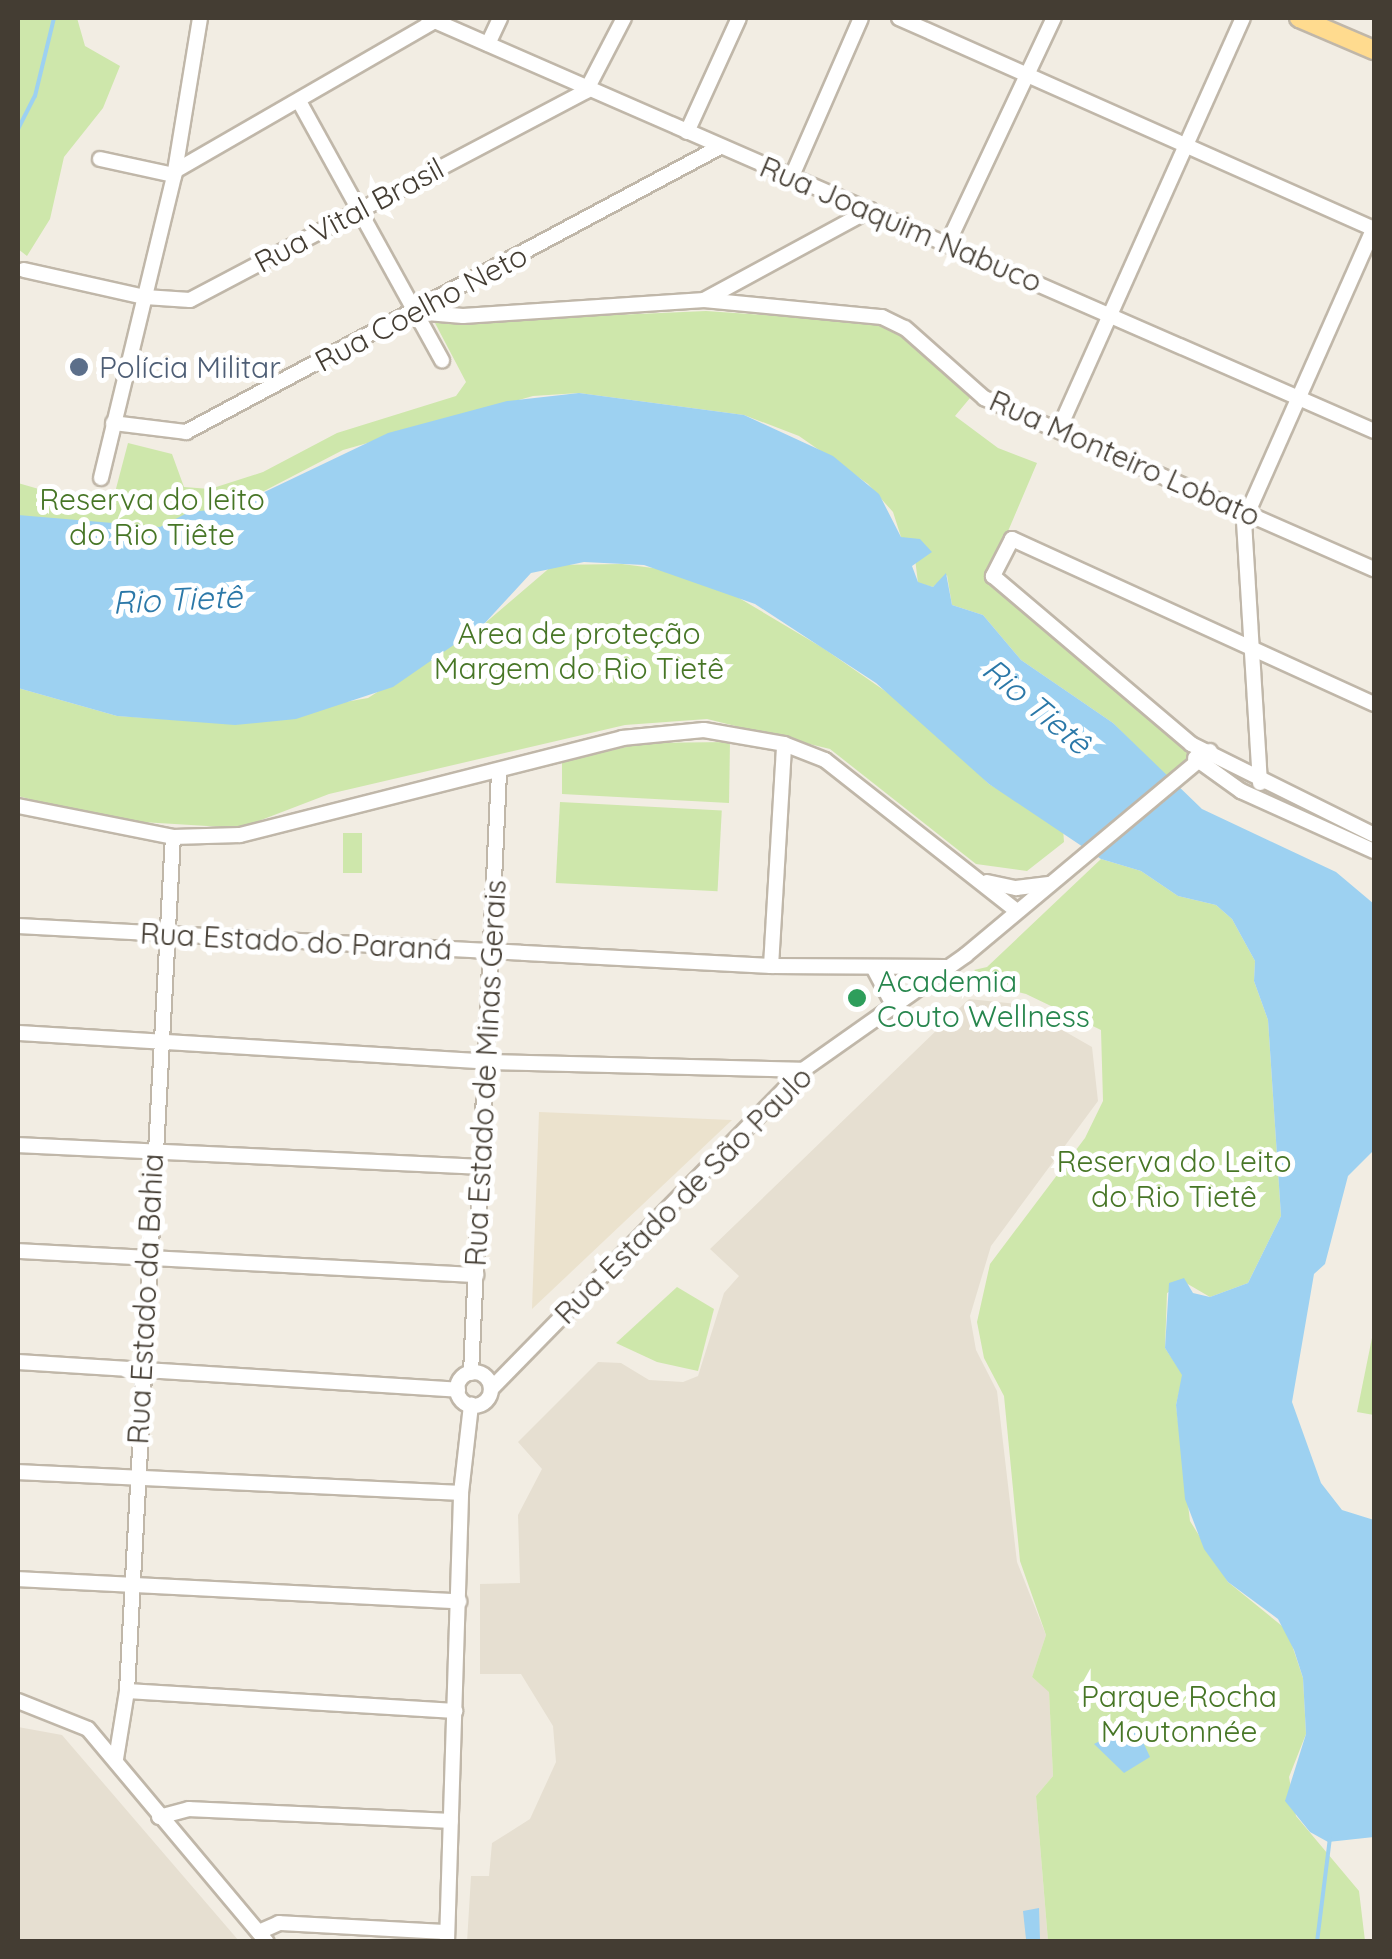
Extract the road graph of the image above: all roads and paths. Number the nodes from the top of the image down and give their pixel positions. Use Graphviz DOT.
graph roads {
  1 [pos="200,18"];
  2 [pos="500,18"];
  3 [pos="624,18"];
  4 [pos="739,18"];
  5 [pos="862,18"];
  6 [pos="899,18"];
  7 [pos="1054,18"];
  8 [pos="1243,18"];
  9 [pos="1299,18"];
  10 [pos="432,19"];
  11 [pos="488,44"];
  12 [pos="1374,50"];
  13 [pos="1027,74"];
  14 [pos="586,90"];
  15 [pos="300,104"];
  16 [pos="688,132"];
  17 [pos="720,147"];
  18 [pos="1188,147"];
  19 [pos="100,159"];
  20 [pos="175,173"];
  21 [pos="792,176"];
  22 [pos="870,210"];
  23 [pos="358,211"];
  24 [pos="1374,228"];
  25 [pos="947,245"];
  26 [pos="24,270"];
  27 [pos="144,297"];
  28 [pos="704,300"];
  29 [pos="415,312"];
  30 [pos="1112,315"];
  31 [pos="442,360"];
  32 [pos="1298,398"];
  33 [pos="113,424"];
  34 [pos="1059,429"];
  35 [pos="1374,432"];
  36 [pos="101,478"];
  37 [pos="1247,511"];
  38 [pos="1374,569"];
  39 [pos="1253,650"];
  40 [pos="1374,704"];
  41 [pos="784,744"];
  42 [pos="1191,744"];
  43 [pos="1210,751"];
  44 [pos="1196,763"];
  45 [pos="499,772"];
  46 [pos="1260,782"];
  47 [pos="18,806"];
  48 [pos="1374,835"];
  49 [pos="173,837"];
  50 [pos="1374,852"];
  51 [pos="976,878"];
  52 [pos="1050,884"];
  53 [pos="1014,888"];
  54 [pos="1020,908"];
  55 [pos="18,926"];
  56 [pos="166,934"];
  57 [pos="490,951"];
  58 [pos="771,966"];
  59 [pos="946,967"];
  60 [pos="874,969"];
  61 [pos="894,1004"];
  62 [pos="18,1033"];
  63 [pos="160,1042"];
  64 [pos="486,1062"];
  65 [pos="803,1070"];
  66 [pos="18,1145"];
  67 [pos="151,1152"];
  68 [pos="481,1167"];
  69 [pos="18,1251"];
  70 [pos="148,1258"];
  71 [pos="476,1274"];
  72 [pos="18,1362"];
  73 [pos="143,1370"];
  74 [pos="471,1373"];
  75 [pos="491,1389"];
  76 [pos="458,1390"];
  77 [pos="471,1406"];
  78 [pos="18,1472"];
  79 [pos="136,1478"];
  80 [pos="462,1493"];
  81 [pos="18,1579"];
  82 [pos="131,1588"];
  83 [pos="458,1601"];
  84 [pos="128,1691"];
  85 [pos="18,1700"];
  86 [pos="455,1711"];
  87 [pos="116,1759"];
  88 [pos="159,1817"];
  89 [pos="451,1821"];
  90 [pos="263,1937"];
  91 [pos="447,1937"];
  1 -- 20 [label="street"];
  2 -- 11 [label="street"];
  3 -- 14 [label="street"];
  4 -- 16 [label="street"];
  5 -- 21 [label="street"];
  6 -- 13 [label="street"];
  7 -- 13 [label="street"];
  8 -- 18 [label="street"];
  9 -- 12 [label="main road"];
  10 -- 11 [label="street, Rua Joaquim Nabuco"];
  10 -- 15 [label="street"];
  11 -- 14 [label="street, Rua Joaquim Nabuco"];
  13 -- 18 [label="street"];
  13 -- 25 [label="street"];
  14 -- 16 [label="street, Rua Joaquim Nabuco"];
  14 -- 23 [label="street, Rua Vital Brasil"];
  15 -- 20 [label="street"];
  15 -- 23 [label="street"];
  16 -- 17 [label="street, Rua Joaquim Nabuco"];
  17 -- 21 [label="street, Rua Joaquim Nabuco"];
  17 -- 29 [label="street, Rua Coelho Neto"];
  18 -- 24 [label="street"];
  18 -- 30 [label="street"];
  19 -- 20 [label="street"];
  20 -- 27 [label="street"];
  21 -- 22 [label="street, Rua Joaquim Nabuco"];
  22 -- 25 [label="street, Rua Joaquim Nabuco"];
  22 -- 28 [label="street"];
  23 -- 27 [label="street, Rua Vital Brasil"];
  23 -- 29 [label="street"];
  24 -- 32 [label="street"];
  25 -- 30 [label="street, Rua Joaquim Nabuco"];
  26 -- 27 [label="street, Rua Vital Brasil"];
  27 -- 33 [label="street"];
  28 -- 29 [label="street, Rua Monteiro Lobato"];
  28 -- 34 [label="street, Rua Monteiro Lobato"];
  29 -- 31 [label="street"];
  29 -- 33 [label="street, Rua Coelho Neto"];
  30 -- 32 [label="street, Rua Joaquim Nabuco"];
  30 -- 34 [label="street"];
  32 -- 35 [label="street, Rua Joaquim Nabuco"];
  32 -- 37 [label="street"];
  33 -- 36 [label="street"];
  34 -- 37 [label="street, Rua Monteiro Lobato"];
  37 -- 38 [label="street, Rua Monteiro Lobato"];
  37 -- 39 [label="street"];
  39 -- 40 [label="street"];
  39 -- 42 [label="street"];
  39 -- 46 [label="street"];
  41 -- 45 [label="street"];
  41 -- 51 [label="street"];
  41 -- 58 [label="street"];
  42 -- 43 [label="street"];
  42 -- 44 [label="street"];
  43 -- 44 [label="street, Rua Estado de São Paulo"];
  43 -- 46 [label="street"];
  44 -- 50 [label="street"];
  44 -- 52 [label="street, Rua Estado de São Paulo"];
  45 -- 49 [label="street"];
  45 -- 57 [label="street, Rua Estado de Minas Gerais"];
  46 -- 48 [label="street"];
  47 -- 49 [label="street"];
  49 -- 56 [label="street, Rua Estado da Bahia"];
  51 -- 53 [label="street"];
  51 -- 54 [label="street"];
  52 -- 53 [label="street"];
  52 -- 54 [label="street, Rua Estado de São Paulo"];
  53 -- 54 [label="street"];
  54 -- 59 [label="street, Rua Estado de São Paulo"];
  55 -- 56 [label="street, Rua Estado do Paraná"];
  56 -- 57 [label="street, Rua Estado do Paraná"];
  56 -- 63 [label="street, Rua Estado da Bahia"];
  57 -- 58 [label="street, Rua Estado do Paraná"];
  57 -- 64 [label="street, Rua Estado de Minas Gerais"];
  58 -- 60 [label="street, Rua Estado do Paraná"];
  59 -- 60 [label="street, Rua Estado do Paraná"];
  59 -- 61 [label="street, Rua Estado de São Paulo"];
  60 -- 61 [label="street"];
  61 -- 65 [label="street, Rua Estado de São Paulo"];
  62 -- 63 [label="street"];
  63 -- 64 [label="street"];
  63 -- 67 [label="street, Rua Estado da Bahia"];
  64 -- 65 [label="street"];
  64 -- 68 [label="street, Rua Estado de Minas Gerais"];
  65 -- 75 [label="street, Rua Estado de São Paulo"];
  66 -- 67 [label="street"];
  67 -- 68 [label="street"];
  67 -- 70 [label="street, Rua Estado da Bahia"];
  68 -- 71 [label="street, Rua Estado de Minas Gerais"];
  69 -- 70 [label="street"];
  70 -- 71 [label="street"];
  70 -- 73 [label="street, Rua Estado da Bahia"];
  71 -- 74 [label="street, Rua Estado de Minas Gerais"];
  72 -- 73 [label="street"];
  73 -- 76 [label="street"];
  73 -- 79 [label="street, Rua Estado da Bahia"];
  74 -- 75 [label="street"];
  74 -- 76 [label="street"];
  75 -- 77 [label="street"];
  76 -- 77 [label="street"];
  77 -- 80 [label="street"];
  78 -- 79 [label="street"];
  79 -- 80 [label="street"];
  79 -- 82 [label="street, Rua Estado da Bahia"];
  80 -- 83 [label="street"];
  81 -- 82 [label="street"];
  82 -- 83 [label="street"];
  82 -- 84 [label="street, Rua Estado da Bahia"];
  83 -- 86 [label="street"];
  84 -- 86 [label="street"];
  84 -- 87 [label="street, Rua Estado da Bahia"];
  85 -- 87 [label="street"];
  86 -- 89 [label="street"];
  87 -- 88 [label="street"];
  88 -- 89 [label="street"];
  88 -- 90 [label="street"];
  89 -- 91 [label="street"];
  90 -- 91 [label="street"];
}
